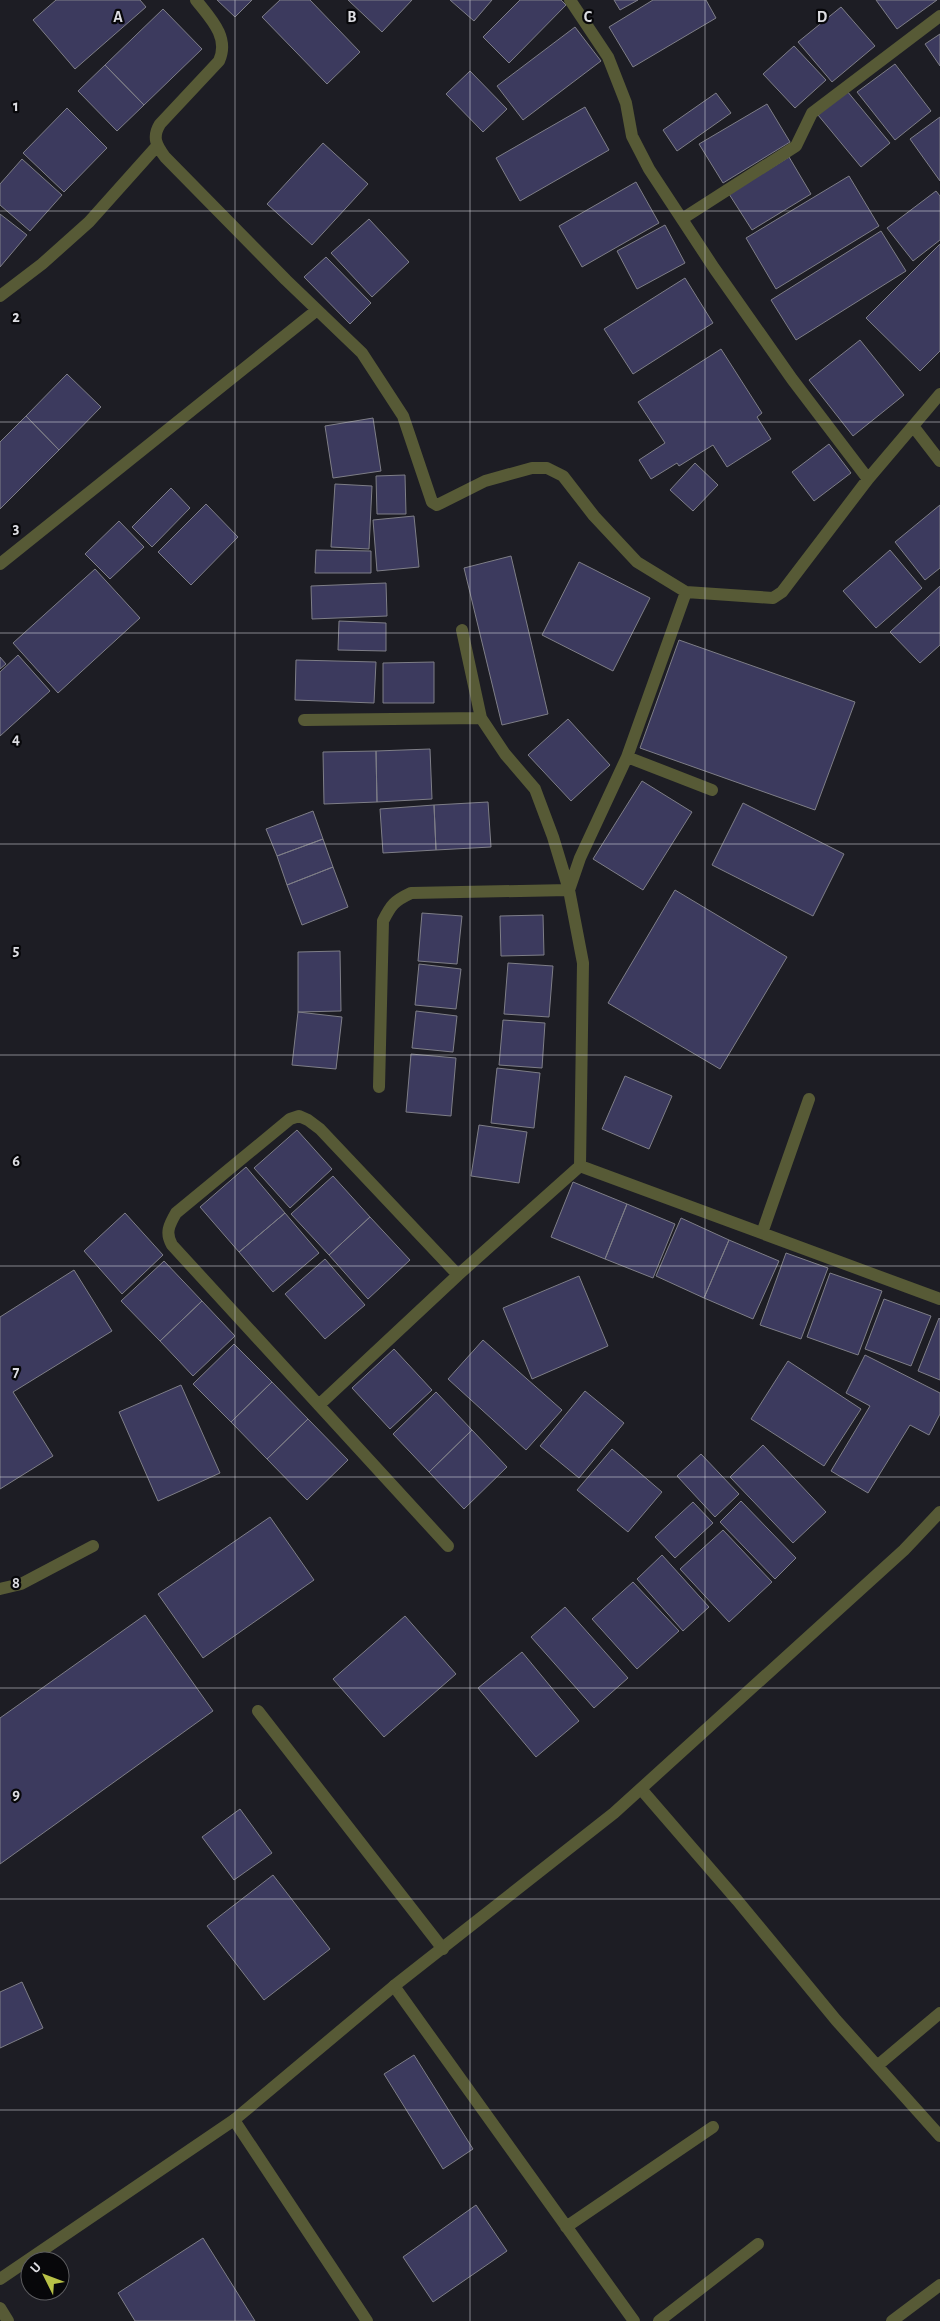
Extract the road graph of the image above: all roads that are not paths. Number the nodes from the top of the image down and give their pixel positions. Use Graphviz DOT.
graph roads {
  1 [pos="196,0"];
  2 [pos="570,0"];
  3 [pos="940,16"];
  4 [pos="157,146"];
  5 [pos="682,219"];
  6 [pos="0,296"];
  7 [pos="316,310"];
  8 [pos="940,394"];
  9 [pos="914,426"];
  10 [pos="940,461"];
  11 [pos="868,479"];
  12 [pos="0,564"];
  13 [pos="686,592"];
  14 [pos="462,630"];
  15 [pos="481,718"];
  16 [pos="304,720"];
  17 [pos="627,757"];
  18 [pos="712,790"];
  19 [pos="569,890"];
  20 [pos="379,1087"];
  21 [pos="809,1099"];
  22 [pos="580,1166"];
  23 [pos="762,1233"];
  24 [pos="458,1275"];
  25 [pos="939,1297"];
  26 [pos="320,1404"];
  27 [pos="940,1512"];
  28 [pos="93,1546"];
  29 [pos="448,1546"];
  30 [pos="0,1589"];
  31 [pos="258,1711"];
  32 [pos="641,1789"];
  33 [pos="443,1949"];
  34 [pos="394,1986"];
  35 [pos="940,2013"];
  36 [pos="877,2066"];
  37 [pos="234,2120"];
  38 [pos="713,2127"];
  39 [pos="940,2136"];
  40 [pos="566,2228"];
  41 [pos="758,2244"];
  42 [pos="0,2278"];
  43 [pos="940,2284"];
  44 [pos="0,2308"];
  45 [pos="8,2321"];
  46 [pos="367,2321"];
  47 [pos="634,2321"];
  48 [pos="659,2321"];
  49 [pos="892,2321"];
  1 -- 4 [label="street"];
  2 -- 5 [label="street"];
  3 -- 5 [label="street"];
  4 -- 6 [label="street"];
  4 -- 7 [label="street"];
  5 -- 11 [label="street"];
  7 -- 12 [label="street"];
  7 -- 13 [label="street"];
  8 -- 9 [label="street"];
  9 -- 10 [label="street"];
  9 -- 11 [label="street"];
  11 -- 13 [label="street"];
  13 -- 17 [label="street"];
  14 -- 15 [label="street"];
  15 -- 16 [label="street"];
  15 -- 19 [label="street"];
  17 -- 18 [label="street"];
  17 -- 19 [label="street"];
  19 -- 20 [label="street"];
  19 -- 22 [label="street"];
  21 -- 23 [label="street"];
  22 -- 23 [label="street"];
  22 -- 24 [label="street"];
  23 -- 25 [label="street"];
  24 -- 26 [label="street"];
  24 -- 26 [label="street"];
  26 -- 29 [label="street"];
  27 -- 32 [label="street"];
  28 -- 30 [label="street"];
  31 -- 33 [label="street"];
  32 -- 33 [label="street"];
  32 -- 36 [label="street"];
  33 -- 34 [label="street"];
  34 -- 37 [label="street"];
  34 -- 40 [label="street"];
  35 -- 36 [label="street"];
  36 -- 39 [label="street"];
  37 -- 42 [label="street"];
  37 -- 46 [label="street"];
  38 -- 40 [label="street"];
  40 -- 47 [label="street"];
  41 -- 48 [label="street"];
  43 -- 49 [label="street"];
  44 -- 45 [label="street"];
}
